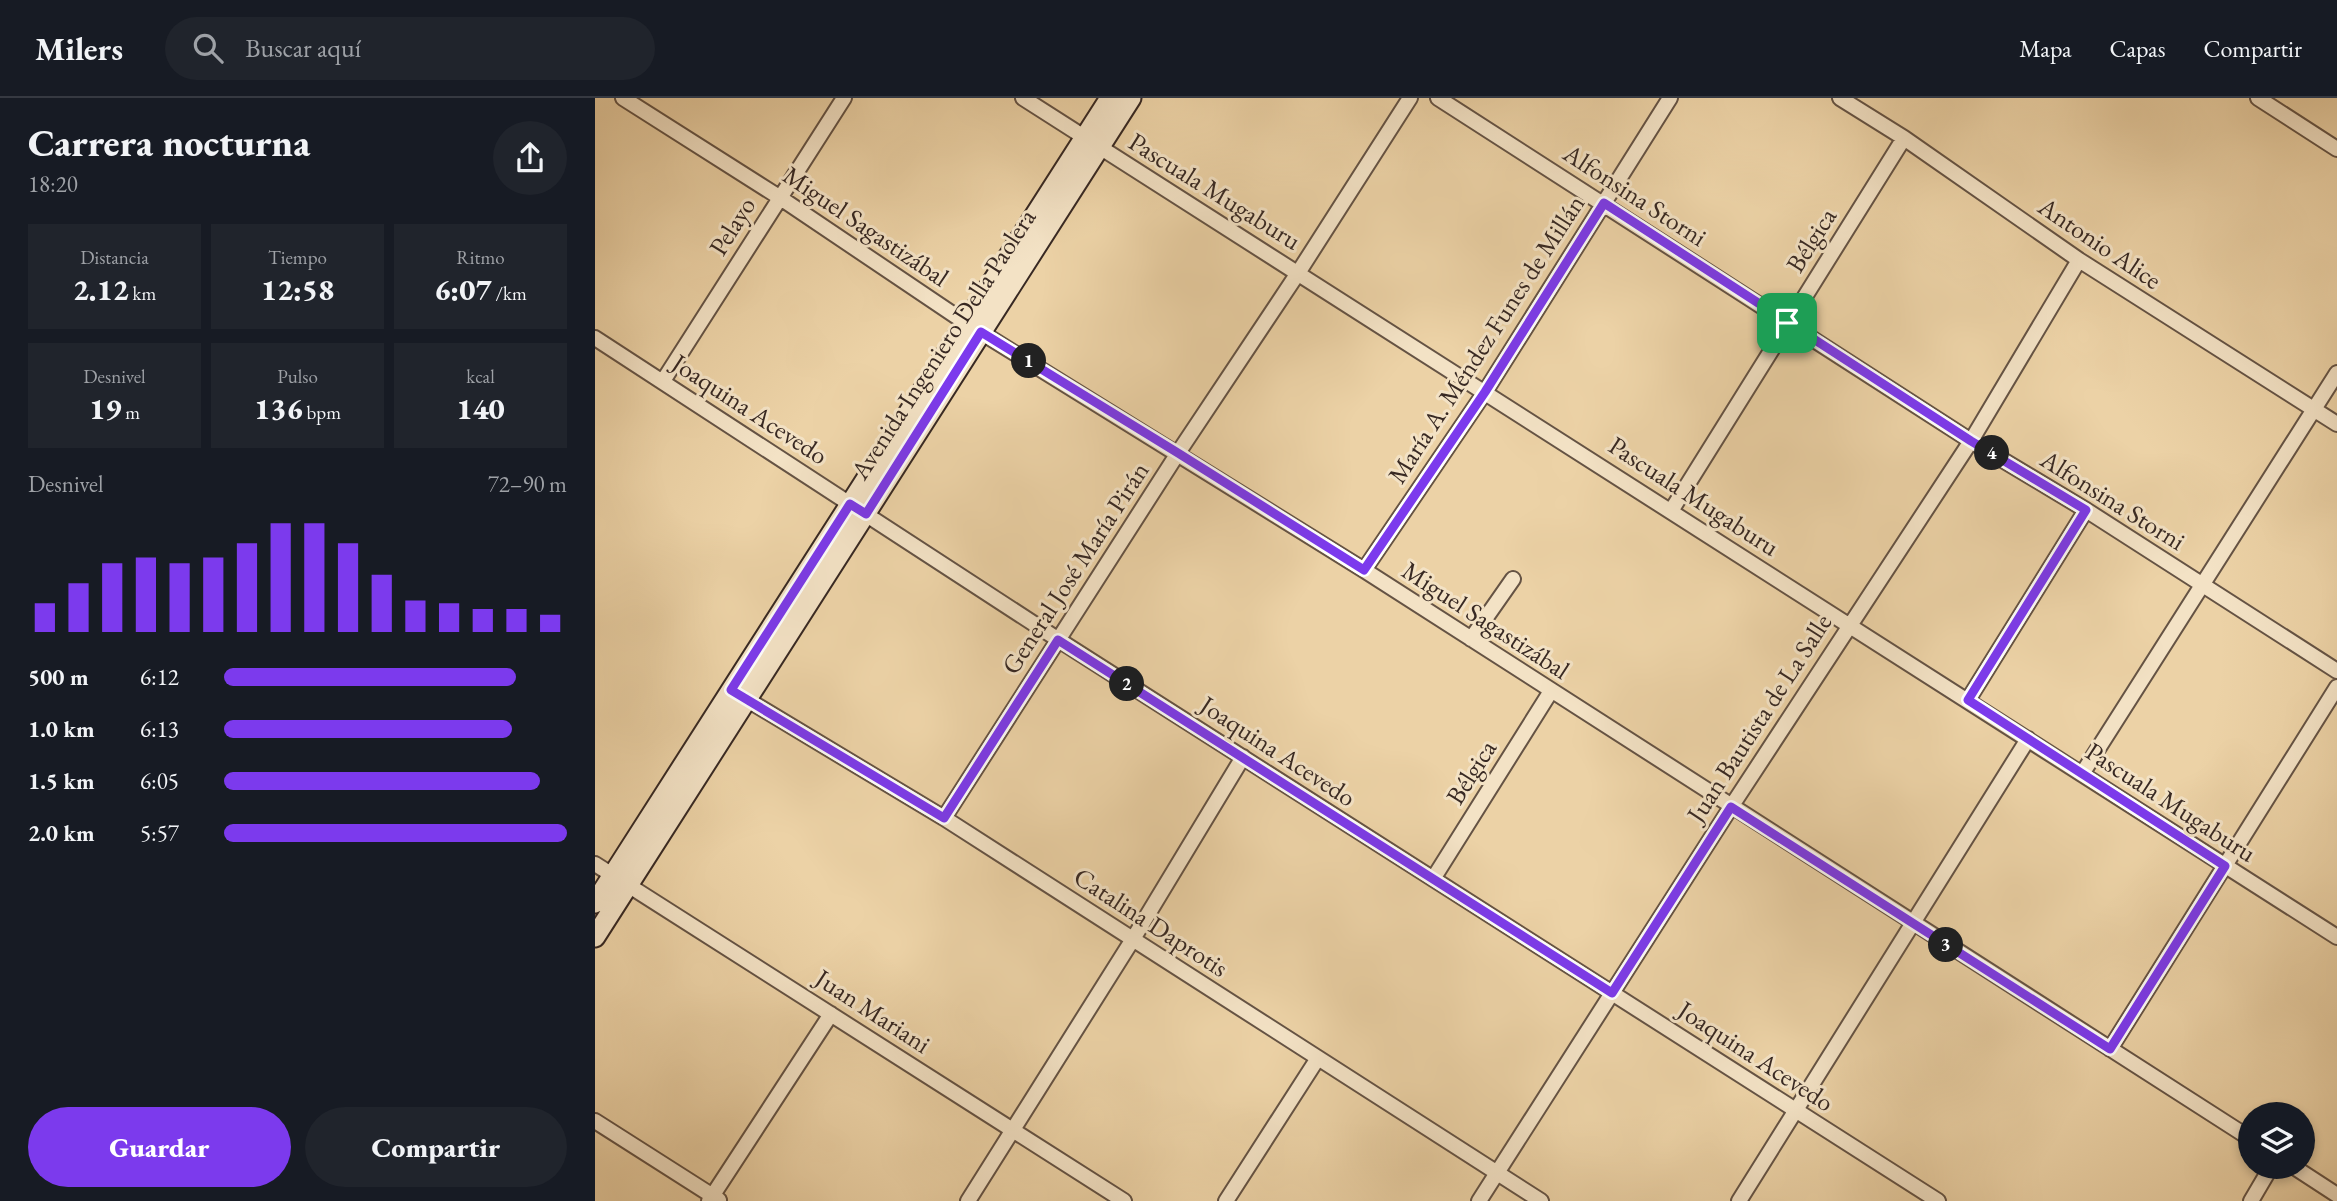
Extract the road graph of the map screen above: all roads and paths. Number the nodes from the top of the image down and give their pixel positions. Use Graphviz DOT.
graph roads {
  1 [pos="623,98"];
  2 [pos="844,98"];
  3 [pos="1023,98"];
  4 [pos="1110,98"];
  5 [pos="1131,98"];
  6 [pos="1410,98"];
  7 [pos="1438,98"];
  8 [pos="1670,98"];
  9 [pos="1840,98"];
  10 [pos="2258,98"];
  11 [pos="1904,138"];
  12 [pos="1092,142"];
  13 [pos="2337,149"];
  14 [pos="779,197"];
  15 [pos="1604,203"];
  16 [pos="2080,260"];
  17 [pos="1298,273"];
  18 [pos="1787,323"];
  19 [pos="974,328"];
  20 [pos="595,338"];
  21 [pos="2337,373"];
  22 [pos="663,381"];
  23 [pos="1485,392"];
  24 [pos="2314,410"];
  25 [pos="2337,424"];
  26 [pos="1971,441"];
  27 [pos="1178,453"];
  28 [pos="858,509"];
  29 [pos="2086,510"];
  30 [pos="1671,511"];
  31 [pos="1364,570"];
  32 [pos="1513,579"];
  33 [pos="2202,585"];
  34 [pos="1849,624"];
  35 [pos="1471,639"];
  36 [pos="1058,640"];
  37 [pos="2337,671"];
  38 [pos="2337,687"];
  39 [pos="1551,691"];
  40 [pos="739,695"];
  41 [pos="1968,700"];
  42 [pos="2028,739"];
  43 [pos="1243,757"];
  44 [pos="2082,774"];
  45 [pos="1731,807"];
  46 [pos="944,818"];
  47 [pos="595,864"];
  48 [pos="2225,866"];
  49 [pos="1433,879"];
  50 [pos="621,880"];
  51 [pos="595,903"];
  52 [pos="1912,923"];
  53 [pos="595,937"];
  54 [pos="2337,937"];
  55 [pos="1133,939"];
  56 [pos="1612,993"];
  57 [pos="831,1014"];
  58 [pos="2110,1049"];
  59 [pos="1318,1058"];
  60 [pos="1797,1111"];
  61 [pos="595,1121"];
  62 [pos="1012,1130"];
  63 [pos="2238,1131"];
  64 [pos="1497,1172"];
  65 [pos="2264,1179"];
  66 [pos="2312,1179"];
  67 [pos="2337,1195"];
  68 [pos="714,1199"];
  69 [pos="968,1201"];
  70 [pos="1124,1201"];
  71 [pos="1226,1201"];
  72 [pos="1479,1201"];
  73 [pos="1541,1201"];
  74 [pos="1739,1201"];
  75 [pos="1938,1201"];
  76 [pos="2251,1201"];
  1 -- 14 [label="street, Miguel Sagastizábal"];
  2 -- 14 [label="street, Pelayo"];
  3 -- 12 [label="street, Pascuala Mugaburu"];
  4 -- 12 [label="main road, Avenida Ingeniero Della Paolera"];
  5 -- 12 [label="main road, Avenida Ingeniero Della Paolera"];
  6 -- 17 [label="street, General José María Pirán"];
  7 -- 15 [label="street, Alfonsina Storni"];
  8 -- 15 [label="street, María A. Méndez Funes de Millán"];
  9 -- 11 [label="street, Antonio Alice"];
  10 -- 13 [label="street"];
  11 -- 16 [label="street, Antonio Alice"];
  11 -- 18 [label="street, Bélgica"];
  12 -- 17 [label="street, Pascuala Mugaburu"];
  12 -- 19 [label="main road, Avenida Ingeniero Della Paolera"];
  14 -- 19 [label="street, Miguel Sagastizábal"];
  14 -- 22 [label="street, Pelayo"];
  15 -- 18 [label="street, Alfonsina Storni"];
  15 -- 23 [label="street, María A. Méndez Funes de Millán"];
  16 -- 24 [label="street, Antonio Alice"];
  16 -- 26 [label="street, Juan Bautista de La Salle"];
  17 -- 23 [label="street, Pascuala Mugaburu"];
  17 -- 27 [label="street, General José María Pirán"];
  18 -- 26 [label="street, Alfonsina Storni"];
  18 -- 30 [label="street, Bélgica"];
  19 -- 27 [label="street, Miguel Sagastizábal"];
  19 -- 28 [label="main road, Avenida Ingeniero Della Paolera"];
  20 -- 22 [label="street, Joaquina Acevedo"];
  21 -- 24 [label="street"];
  22 -- 28 [label="street, Joaquina Acevedo"];
  23 -- 30 [label="street, Pascuala Mugaburu"];
  23 -- 31 [label="street, María A. Méndez Funes de Millán"];
  24 -- 25 [label="street, Antonio Alice"];
  24 -- 33 [label="street"];
  26 -- 29 [label="street, Alfonsina Storni"];
  26 -- 34 [label="street, Juan Bautista de La Salle"];
  27 -- 31 [label="street, Miguel Sagastizábal"];
  27 -- 36 [label="street, General José María Pirán"];
  28 -- 36 [label="street, Joaquina Acevedo"];
  28 -- 40 [label="main road, Avenida Ingeniero Della Paolera"];
  29 -- 33 [label="street, Alfonsina Storni"];
  29 -- 41 [label="street"];
  30 -- 34 [label="street, Pascuala Mugaburu"];
  31 -- 35 [label="street, Miguel Sagastizábal"];
  32 -- 35 [label="street"];
  33 -- 37 [label="street, Alfonsina Storni"];
  33 -- 44 [label="street"];
  34 -- 41 [label="street, Pascuala Mugaburu"];
  34 -- 45 [label="street, Juan Bautista de La Salle"];
  35 -- 39 [label="street, Miguel Sagastizábal"];
  36 -- 43 [label="street, Joaquina Acevedo"];
  36 -- 46 [label="street, General José María Pirán"];
  38 -- 48 [label="street"];
  39 -- 45 [label="street, Miguel Sagastizábal"];
  39 -- 49 [label="street, Bélgica"];
  40 -- 46 [label="street, Catalina Daprotis"];
  40 -- 50 [label="main road, Avenida Ingeniero Della Paolera"];
  41 -- 42 [label="street, Pascuala Mugaburu"];
  42 -- 44 [label="street, Pascuala Mugaburu"];
  42 -- 52 [label="street"];
  43 -- 49 [label="street, Joaquina Acevedo"];
  43 -- 55 [label="street"];
  44 -- 48 [label="street, Pascuala Mugaburu"];
  45 -- 52 [label="street, Miguel Sagastizábal"];
  45 -- 56 [label="street, Juan Bautista de La Salle"];
  46 -- 55 [label="street, Catalina Daprotis"];
  47 -- 50 [label="street, Juan Mariani"];
  48 -- 54 [label="street, Pascuala Mugaburu"];
  48 -- 58 [label="street"];
  49 -- 56 [label="street, Joaquina Acevedo"];
  50 -- 51 [label="main road, Avenida Ingeniero Della Paolera"];
  50 -- 53 [label="main road, Avenida Ingeniero Della Paolera"];
  50 -- 57 [label="street, Juan Mariani"];
  52 -- 58 [label="street, Miguel Sagastizábal"];
  52 -- 60 [label="street"];
  55 -- 59 [label="street, Catalina Daprotis"];
  55 -- 62 [label="street"];
  56 -- 60 [label="street, Joaquina Acevedo"];
  56 -- 64 [label="street, Juan Bautista de La Salle"];
  57 -- 62 [label="street, Juan Mariani"];
  57 -- 68 [label="street"];
  58 -- 63 [label="street, Miguel Sagastizábal"];
  59 -- 64 [label="street, Catalina Daprotis"];
  59 -- 71 [label="street"];
  60 -- 74 [label="street"];
  60 -- 75 [label="street, Joaquina Acevedo"];
  61 -- 68 [label="street"];
  62 -- 69 [label="street"];
  62 -- 70 [label="street, Juan Mariani"];
  64 -- 72 [label="street, Juan Bautista de La Salle"];
  64 -- 73 [label="street, Catalina Daprotis"];
  65 -- 76 [label="street"];
  66 -- 67 [label="street"];
}
